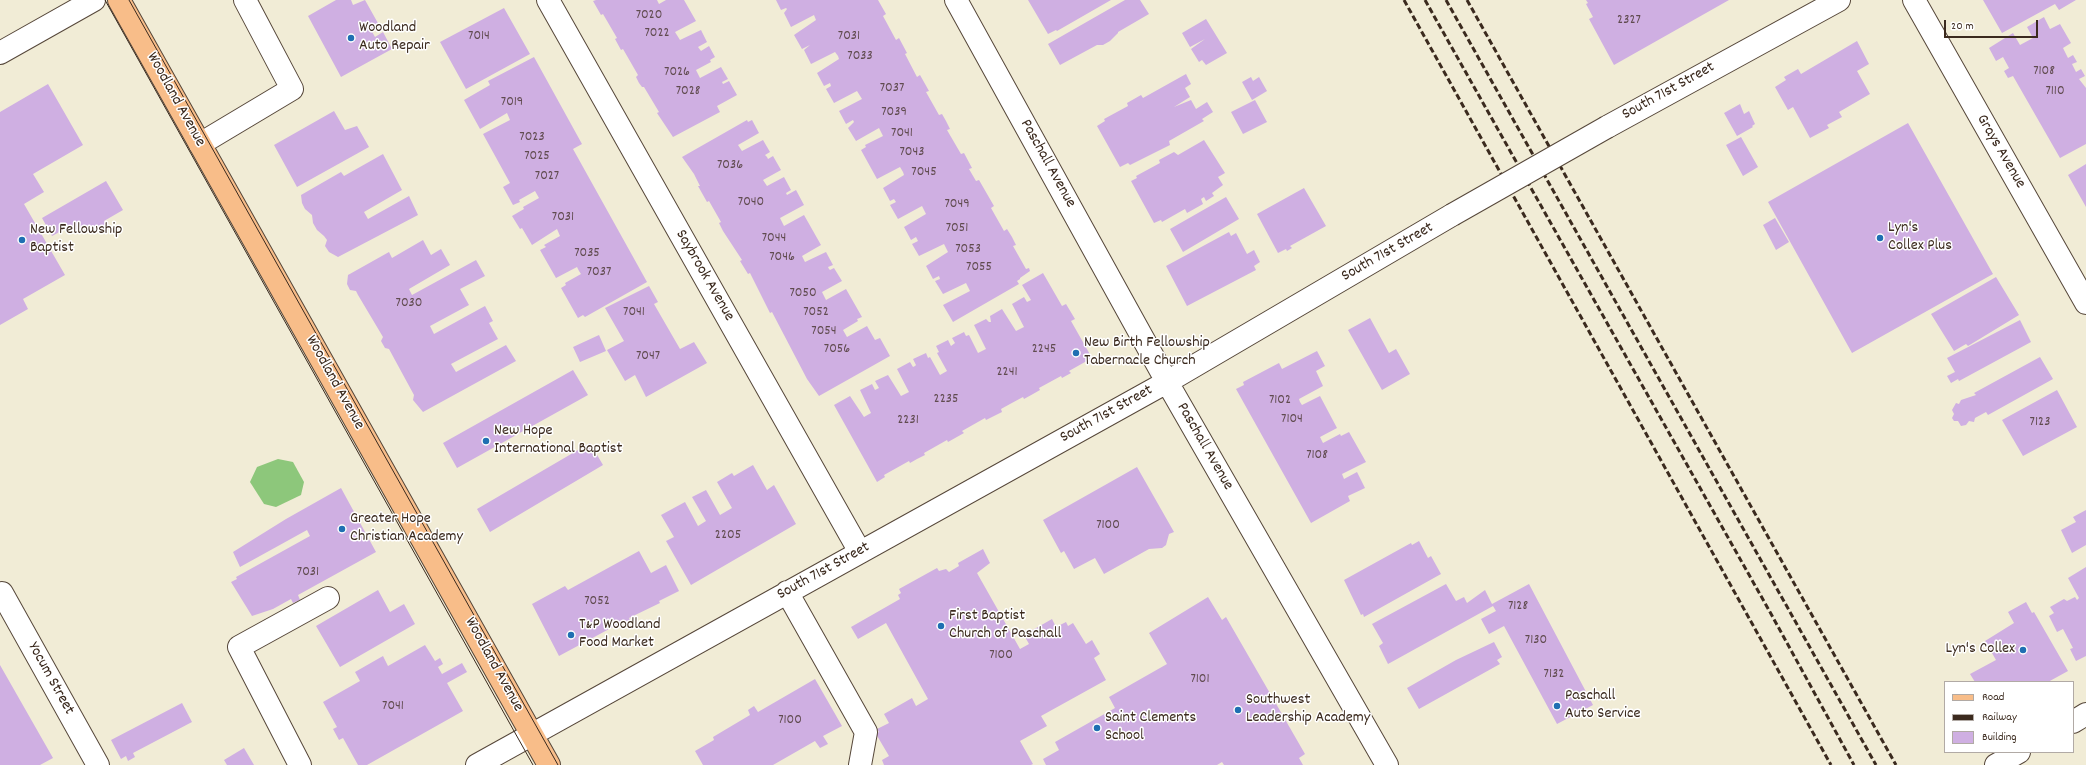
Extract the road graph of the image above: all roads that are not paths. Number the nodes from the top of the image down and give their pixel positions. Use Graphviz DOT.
graph roads {
  1 [pos="94,0"];
  2 [pos="119,0"];
  3 [pos="245,0"];
  4 [pos="548,0"];
  5 [pos="956,0"];
  6 [pos="1839,0"];
  7 [pos="1914,0"];
  8 [pos="0,53"];
  9 [pos="200,144"];
  10 [pos="2086,303"];
  11 [pos="1167,382"];
  12 [pos="860,552"];
  13 [pos="787,592"];
  14 [pos="2,593"];
  15 [pos="328,598"];
  16 [pos="2086,714"];
  17 [pos="2074,721"];
  18 [pos="532,734"];
  19 [pos="2018,753"];
  20 [pos="2021,753"];
  21 [pos="98,765"];
  22 [pos="300,765"];
  23 [pos="477,765"];
  24 [pos="549,765"];
  25 [pos="860,765"];
  26 [pos="1387,765"];
  27 [pos="1996,765"];
  28 [pos="2029,765"];
  1 -- 8 [label="street"];
  2 -- 9 [label="main road, Woodland Avenue"];
  3 -- 9 [label="street"];
  4 -- 12 [label="street, Saybrook Avenue"];
  5 -- 11 [label="street, Paschall Avenue"];
  6 -- 11 [label="street, South 71st Street, bridge"];
  7 -- 10 [label="street, Grays Avenue"];
  9 -- 18 [label="main road, Woodland Avenue"];
  11 -- 12 [label="street, South 71st Street"];
  11 -- 26 [label="street, Paschall Avenue"];
  12 -- 13 [label="street, South 71st Street"];
  13 -- 18 [label="street, South 71st Street"];
  13 -- 25 [label="street"];
  14 -- 21 [label="street, Yocum Street"];
  15 -- 22 [label="street"];
  16 -- 17 [label="street"];
  18 -- 23 [label="street, South 71st Street"];
  18 -- 24 [label="main road, Woodland Avenue"];
  19 -- 27 [label="street"];
  20 -- 28 [label="street"];
}
